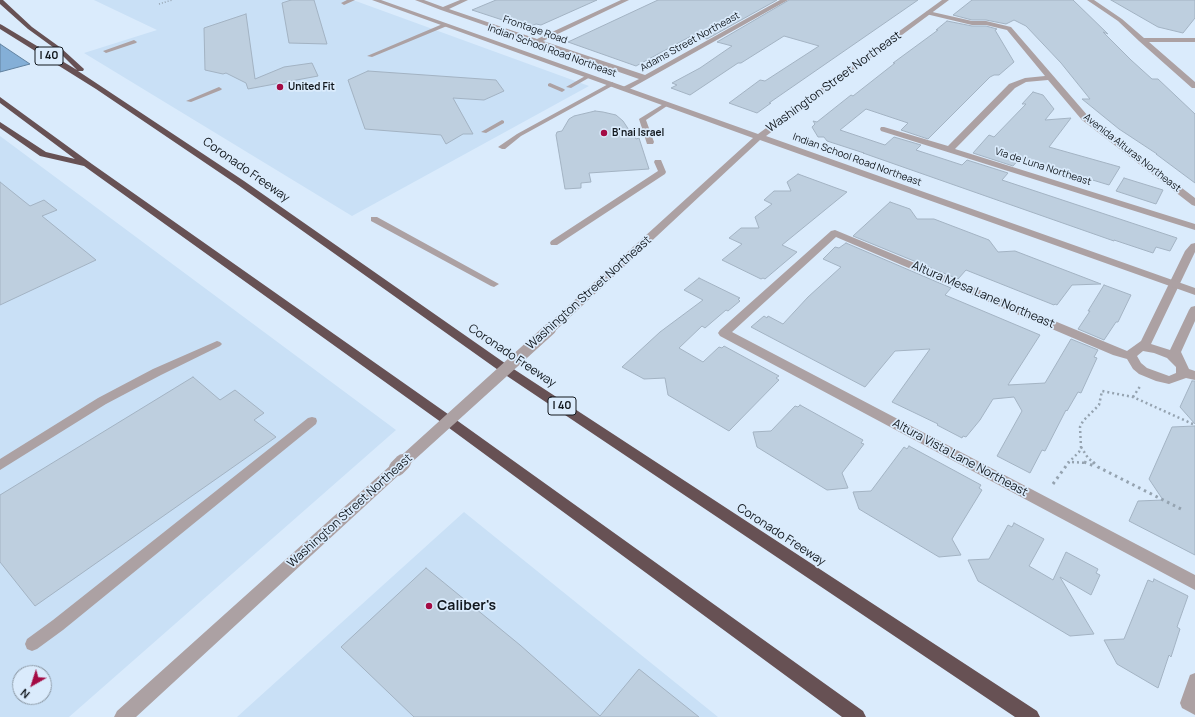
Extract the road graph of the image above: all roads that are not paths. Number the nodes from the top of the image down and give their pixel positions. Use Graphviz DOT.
graph roads {
  1 [pos="352,0"];
  2 [pos="376,0"];
  3 [pos="418,0"];
  4 [pos="465,0"];
  5 [pos="626,0"];
  6 [pos="785,0"];
  7 [pos="946,0"];
  8 [pos="1090,0"];
  9 [pos="0,2"];
  10 [pos="344,3"];
  11 [pos="443,8"];
  12 [pos="935,8"];
  13 [pos="928,13"];
  14 [pos="972,17"];
  15 [pos="966,21"];
  16 [pos="986,23"];
  17 [pos="445,25"];
  18 [pos="0,26"];
  19 [pos="1141,40"];
  20 [pos="1195,40"];
  21 [pos="537,41"];
  22 [pos="134,42"];
  23 [pos="106,51"];
  24 [pos="370,56"];
  25 [pos="589,76"];
  26 [pos="645,78"];
  27 [pos="1050,78"];
  28 [pos="612,84"];
  29 [pos="550,85"];
  30 [pos="1195,86"];
  31 [pos="98,87"];
  32 [pos="568,87"];
  33 [pos="220,89"];
  34 [pos="626,89"];
  35 [pos="562,90"];
  36 [pos="0,99"];
  37 [pos="189,101"];
  38 [pos="667,104"];
  39 [pos="502,122"];
  40 [pos="0,124"];
  41 [pos="884,129"];
  42 [pos="484,132"];
  43 [pos="759,137"];
  44 [pos="650,142"];
  45 [pos="502,147"];
  46 [pos="950,149"];
  47 [pos="658,162"];
  48 [pos="89,166"];
  49 [pos="1195,203"];
  50 [pos="374,218"];
  51 [pos="1195,227"];
  52 [pos="554,242"];
  53 [pos="1193,249"];
  54 [pos="494,284"];
  55 [pos="1174,285"];
  56 [pos="1195,292"];
  57 [pos="1195,310"];
  58 [pos="724,333"];
  59 [pos="218,344"];
  60 [pos="1141,347"];
  61 [pos="1131,356"];
  62 [pos="1181,366"];
  63 [pos="1195,376"];
  64 [pos="312,421"];
  65 [pos="0,465"];
  66 [pos="1195,584"];
  67 [pos="32,644"];
  68 [pos="1195,680"];
  69 [pos="1195,708"];
  70 [pos="123,717"];
  71 [pos="857,717"];
  72 [pos="1031,717"];
  1 -- 10 [label="lane"];
  2 -- 17 [label="street, Indian School Road Northeast"];
  3 -- 11 [label="street, Frontage Road"];
  4 -- 11 [label="street"];
  5 -- 21 [label="street"];
  6 -- 26 [label="street, Adams Street Northeast"];
  7 -- 12 [label="street, Washington Street Northeast"];
  8 -- 19 [label="street"];
  9 -- 31 [label="highway"];
  11 -- 21 [label="street, Frontage Road"];
  12 -- 13 [label="street, Washington Street Northeast"];
  12 -- 14 [label="street, Avenida Alturas Northeast"];
  13 -- 15 [label="street, Avenida Alturas Northeast"];
  13 -- 43 [label="street, Washington Street Northeast"];
  14 -- 15 [label="street"];
  14 -- 16 [label="street, Avenida Alturas Northeast"];
  15 -- 16 [label="street, Avenida Alturas Northeast"];
  16 -- 27 [label="street, Avenida Alturas Northeast"];
  17 -- 24 [label="lane"];
  17 -- 25 [label="street, Indian School Road Northeast"];
  18 -- 31 [label="highway, Coronado Freeway / I 40"];
  19 -- 20 [label="street"];
  19 -- 30 [label="street"];
  21 -- 26 [label="street, Frontage Road"];
  22 -- 23 [label="lane"];
  25 -- 28 [label="street, Indian School Road Northeast"];
  25 -- 32 [label="lane"];
  26 -- 34 [label="street, Adams Street Northeast"];
  27 -- 46 [label="street"];
  27 -- 49 [label="street, Avenida Alturas Northeast"];
  28 -- 34 [label="street, Indian School Road Northeast"];
  28 -- 45 [label="lane"];
  29 -- 35 [label="lane"];
  31 -- 72 [label="highway, Coronado Freeway / I 40"];
  33 -- 37 [label="lane"];
  34 -- 38 [label="street, Indian School Road Northeast"];
  36 -- 48 [label="highway"];
  38 -- 43 [label="street, Indian School Road Northeast"];
  38 -- 44 [label="lane"];
  39 -- 42 [label="lane"];
  40 -- 48 [label="highway"];
  41 -- 46 [label="street, Via de Luna Northeast"];
  43 -- 55 [label="street, Indian School Road Northeast"];
  43 -- 70 [label="street, Washington Street Northeast, bridge"];
  46 -- 51 [label="street, Via de Luna Northeast"];
  47 -- 52 [label="lane"];
  48 -- 71 [label="highway"];
  50 -- 54 [label="lane"];
  53 -- 55 [label="street"];
  55 -- 56 [label="street, Indian School Road Northeast"];
  55 -- 60 [label="street"];
  57 -- 62 [label="street"];
  58 -- 61 [label="street, Altura Mesa Lane Northeast"];
  58 -- 66 [label="street, Altura Vista Lane Northeast"];
  59 -- 65 [label="lane"];
  60 -- 61 [label="street"];
  60 -- 62 [label="street"];
  61 -- 62 [label="street"];
  62 -- 63 [label="street"];
  64 -- 67 [label="lane"];
  68 -- 69 [label="lane"];
}
